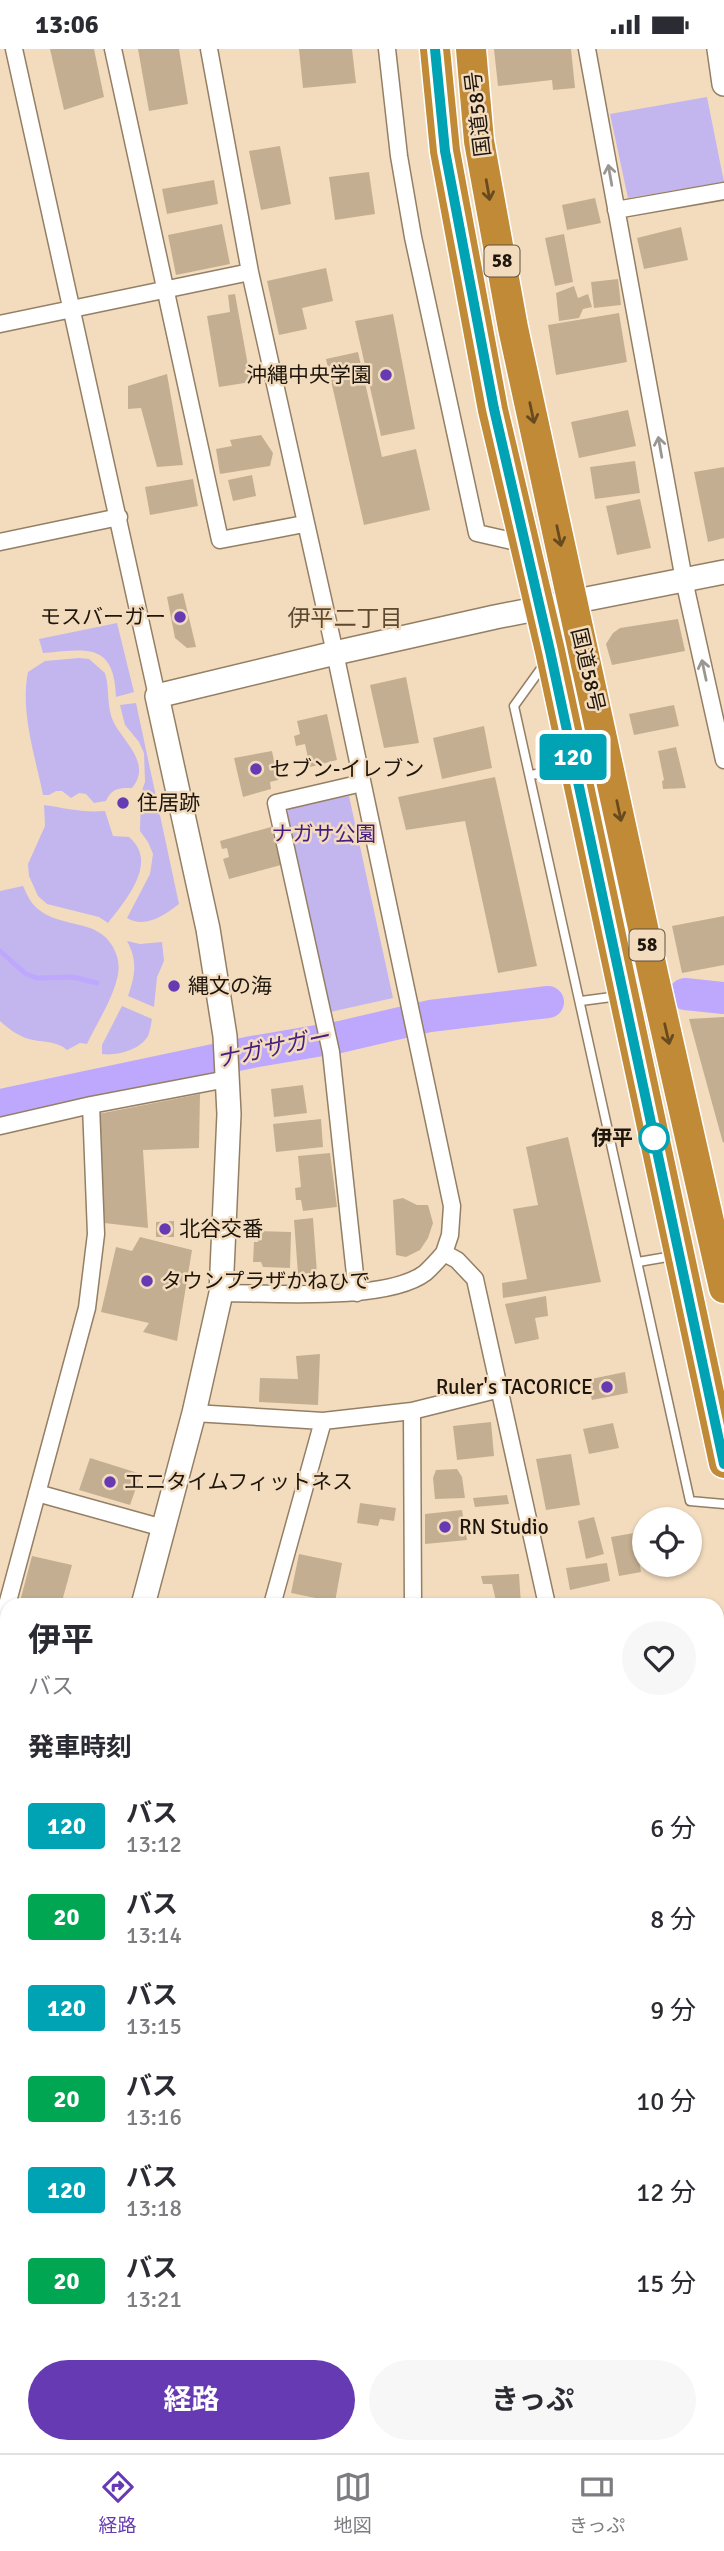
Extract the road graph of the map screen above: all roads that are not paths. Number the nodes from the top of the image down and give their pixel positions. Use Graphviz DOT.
graph roads {
  1 [pos="14,49"];
  2 [pos="113,49"];
  3 [pos="209,49"];
  4 [pos="387,49"];
  5 [pos="435,49"];
  6 [pos="471,49"];
  7 [pos="587,49"];
  8 [pos="719,49"];
  9 [pos="724,84"];
  10 [pos="724,191"];
  11 [pos="616,210"];
  12 [pos="250,272"];
  13 [pos="164,289"];
  14 [pos="71,309"];
  15 [pos="0,324"];
  16 [pos="119,517"];
  17 [pos="304,524"];
  18 [pos="0,542"];
  19 [pos="524,544"];
  20 [pos="724,572"];
  21 [pos="684,580"];
  22 [pos="572,601"];
  23 [pos="539,608"];
  24 [pos="334,653"];
  25 [pos="551,655"];
  26 [pos="156,696"];
  27 [pos="724,760"];
  28 [pos="575,767"];
  29 [pos="531,775"];
  30 [pos="362,783"];
  31 [pos="624,995"];
  32 [pos="580,1001"];
  33 [pos="227,1078"];
  34 [pos="91,1105"];
  35 [pos="0,1126"];
  36 [pos="444,1253"];
  37 [pos="679,1255"];
  38 [pos="638,1262"];
  39 [pos="724,1288"];
  40 [pos="221,1293"];
  41 [pos="357,1293"];
  42 [pos="500,1389"];
  43 [pos="412,1411"];
  44 [pos="194,1413"];
  45 [pos="323,1421"];
  46 [pos="724,1463"];
  47 [pos="37,1493"];
  48 [pos="724,1504"];
  49 [pos="163,1528"];
  50 [pos="9,1598"];
  51 [pos="145,1598"];
  52 [pos="274,1598"];
  53 [pos="413,1598"];
  54 [pos="545,1598"];
  1 -- 14 [label="street"];
  2 -- 13 [label="street"];
  3 -- 12 [label="street"];
  4 -- 19 [label="street"];
  5 -- 19 [label="highway, 国道58号 / 58"];
  6 -- 22 [label="highway, 国道58号 / 58, one-way"];
  11 -- 7 [label="street, one-way"];
  8 -- 9 [label="street"];
  10 -- 11 [label="street"];
  21 -- 11 [label="street, one-way"];
  12 -- 13 [label="street"];
  12 -- 17 [label="street"];
  13 -- 14 [label="street"];
  13 -- 17 [label="street"];
  14 -- 15 [label="street"];
  14 -- 16 [label="street"];
  16 -- 18 [label="street"];
  16 -- 26 [label="street"];
  17 -- 24 [label="street"];
  19 -- 23 [label="highway, 国道58号 / 58"];
  20 -- 21 [label="street"];
  21 -- 22 [label="street"];
  27 -- 21 [label="street, one-way"];
  22 -- 23 [label="street"];
  22 -- 39 [label="highway, 国道58号 / 58, one-way"];
  23 -- 24 [label="street"];
  23 -- 25 [label="highway, 国道58号 / 58"];
  24 -- 26 [label="street"];
  24 -- 30 [label="street"];
  25 -- 28 [label="highway, 国道58号 / 58"];
  25 -- 29 [label="lane"];
  26 -- 33 [label="street"];
  28 -- 29 [label="lane"];
  28 -- 31 [label="highway, 国道58号 / 58"];
  29 -- 32 [label="lane"];
  30 -- 36 [label="street"];
  30 -- 41 [label="street"];
  31 -- 32 [label="lane"];
  31 -- 37 [label="highway, 国道58号 / 58"];
  32 -- 38 [label="lane"];
  33 -- 34 [label="street"];
  33 -- 40 [label="street"];
  34 -- 35 [label="street"];
  34 -- 47 [label="street"];
  36 -- 41 [label="street"];
  36 -- 42 [label="street"];
  37 -- 38 [label="lane"];
  37 -- 46 [label="highway, 国道58号 / 58"];
  38 -- 48 [label="lane"];
  40 -- 41 [label="street"];
  40 -- 44 [label="street"];
  42 -- 43 [label="street"];
  42 -- 54 [label="street"];
  43 -- 45 [label="street"];
  43 -- 53 [label="street"];
  44 -- 45 [label="street"];
  44 -- 49 [label="street"];
  45 -- 52 [label="street"];
  47 -- 49 [label="street"];
  47 -- 50 [label="street"];
  49 -- 51 [label="street"];
}
